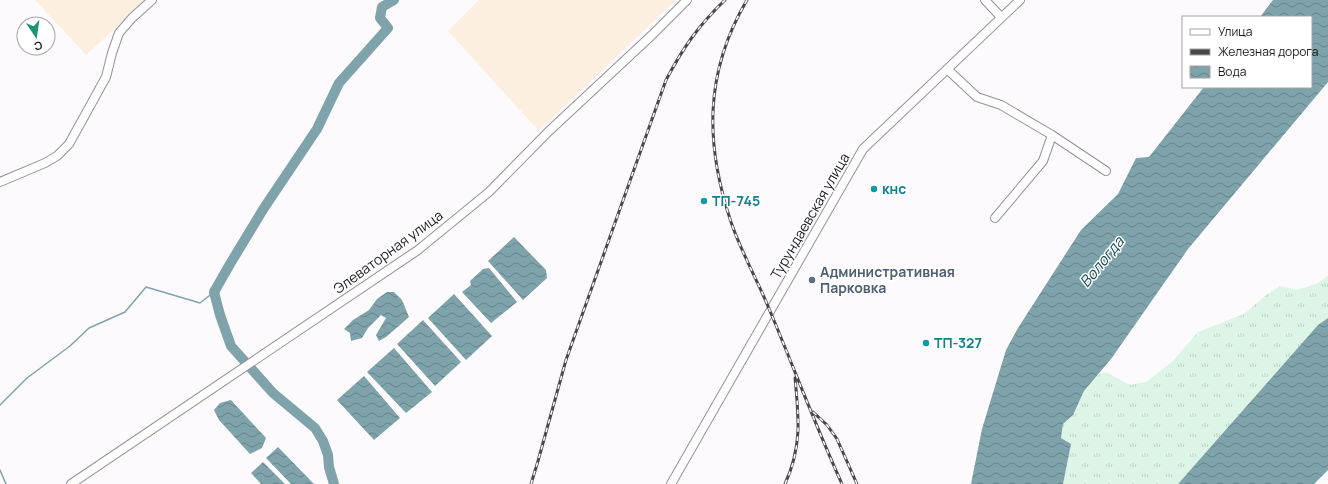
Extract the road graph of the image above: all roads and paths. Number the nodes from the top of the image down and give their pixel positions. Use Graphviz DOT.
graph roads {
  1 [pos="152,0"];
  2 [pos="687,0"];
  3 [pos="985,0"];
  4 [pos="1020,0"];
  5 [pos="1001,18"];
  6 [pos="948,69"];
  7 [pos="1052,135"];
  8 [pos="1106,171"];
  9 [pos="0,182"];
  10 [pos="995,218"];
  11 [pos="71,484"];
  12 [pos="671,484"];
  1 -- 9 [label="street"];
  2 -- 11 [label="street, Элеваторная улица"];
  3 -- 5 [label="street"];
  4 -- 5 [label="street, Турундаевская улица"];
  5 -- 6 [label="street, Турундаевская улица"];
  6 -- 7 [label="street"];
  6 -- 12 [label="street, Турундаевская улица"];
  7 -- 8 [label="street"];
  7 -- 10 [label="street"];
}
